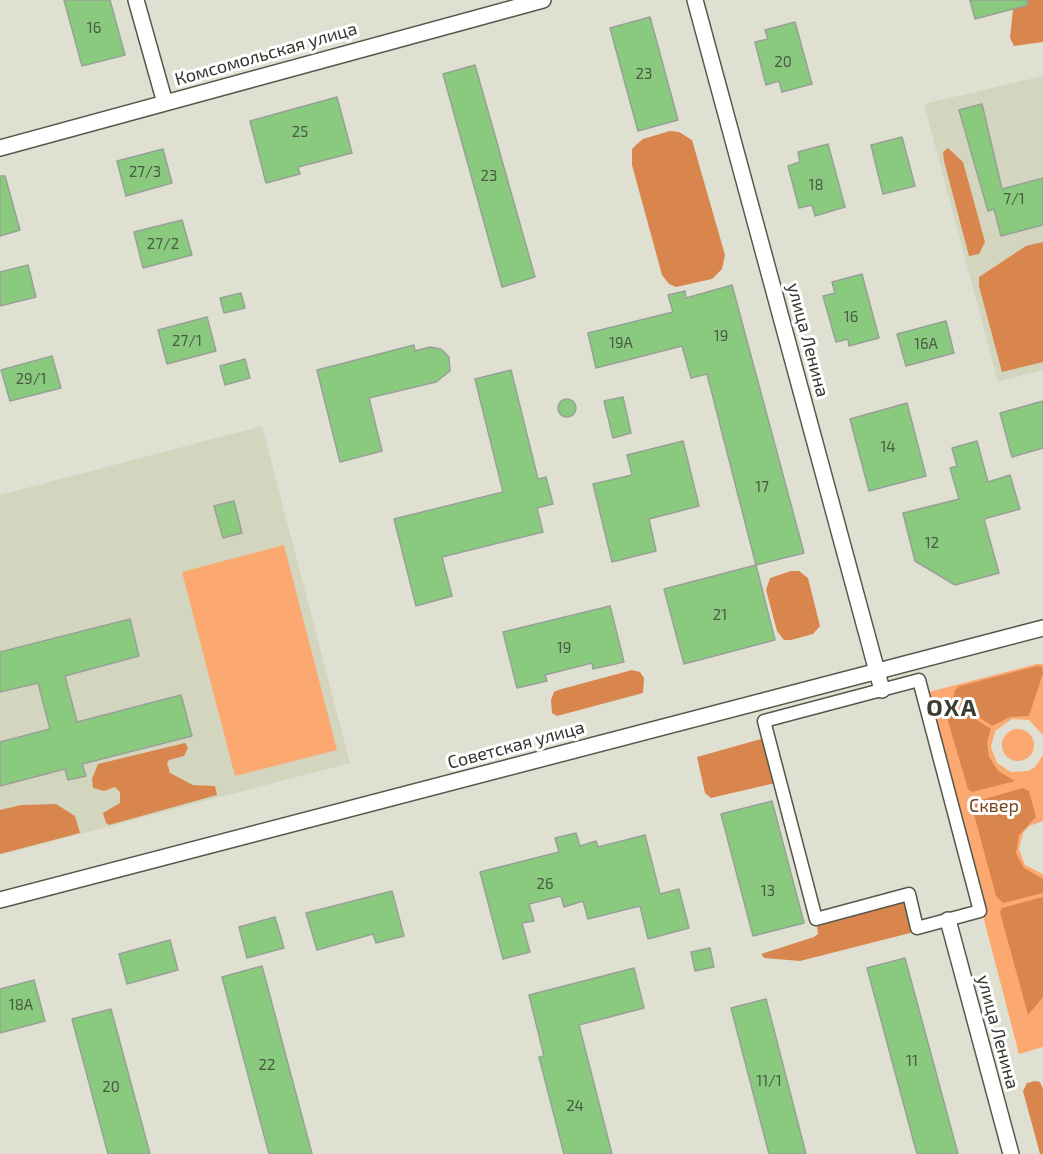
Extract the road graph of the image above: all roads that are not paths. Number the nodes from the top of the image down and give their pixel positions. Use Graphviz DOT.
graph roads {
  1 [pos="136,0"];
  2 [pos="543,0"];
  3 [pos="695,0"];
  4 [pos="165,103"];
  5 [pos="0,148"];
  6 [pos="1043,628"];
  7 [pos="878,672"];
  8 [pos="882,690"];
  9 [pos="0,900"];
  10 [pos="948,920"];
  11 [pos="1011,1154"];
  1 -- 4 [label="street"];
  2 -- 4 [label="street, Комсомольская улица"];
  3 -- 7 [label="street, улица Ленина"];
  4 -- 5 [label="street, Комсомольская улица"];
  6 -- 7 [label="street, Советская улица"];
  7 -- 8 [label="street, улица Ленина"];
  7 -- 9 [label="street, Советская улица"];
  8 -- 10 [label="street"];
  8 -- 10 [label="street"];
  10 -- 11 [label="street, улица Ленина"];
}
